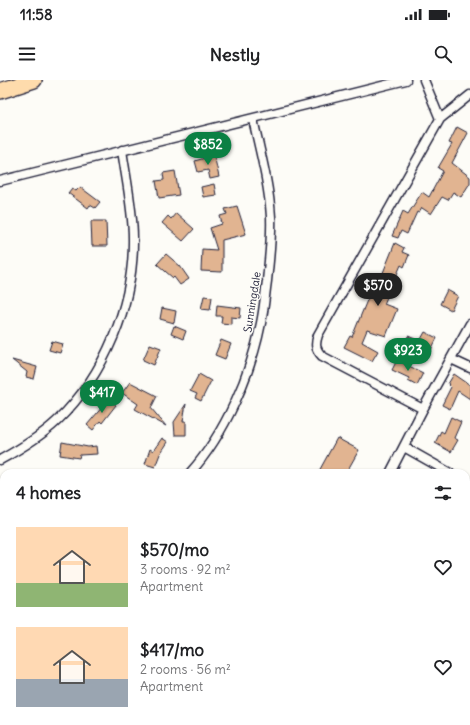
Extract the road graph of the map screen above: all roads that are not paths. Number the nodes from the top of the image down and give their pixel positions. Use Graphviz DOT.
graph roads {
  1 [pos="34,80"];
  2 [pos="406,80"];
  3 [pos="424,80"];
  4 [pos="0,91"];
  5 [pos="470,95"];
  6 [pos="253,119"];
  7 [pos="440,119"];
  8 [pos="122,150"];
  9 [pos="0,181"];
  10 [pos="470,324"];
  11 [pos="451,359"];
  12 [pos="470,368"];
  13 [pos="423,409"];
  14 [pos="404,447"];
  15 [pos="0,460"];
  16 [pos="193,469"];
  17 [pos="392,469"];
  18 [pos="443,469"];
  1 -- 4 [label="highway"];
  2 -- 6 [label="street"];
  3 -- 7 [label="street"];
  5 -- 7 [label="street"];
  6 -- 8 [label="street"];
  6 -- 16 [label="street, Sunningdale"];
  7 -- 13 [label="street"];
  8 -- 9 [label="street"];
  8 -- 15 [label="street"];
  10 -- 11 [label="street"];
  11 -- 12 [label="street"];
  11 -- 13 [label="street"];
  13 -- 14 [label="street"];
  14 -- 17 [label="street"];
  14 -- 18 [label="street"];
}
